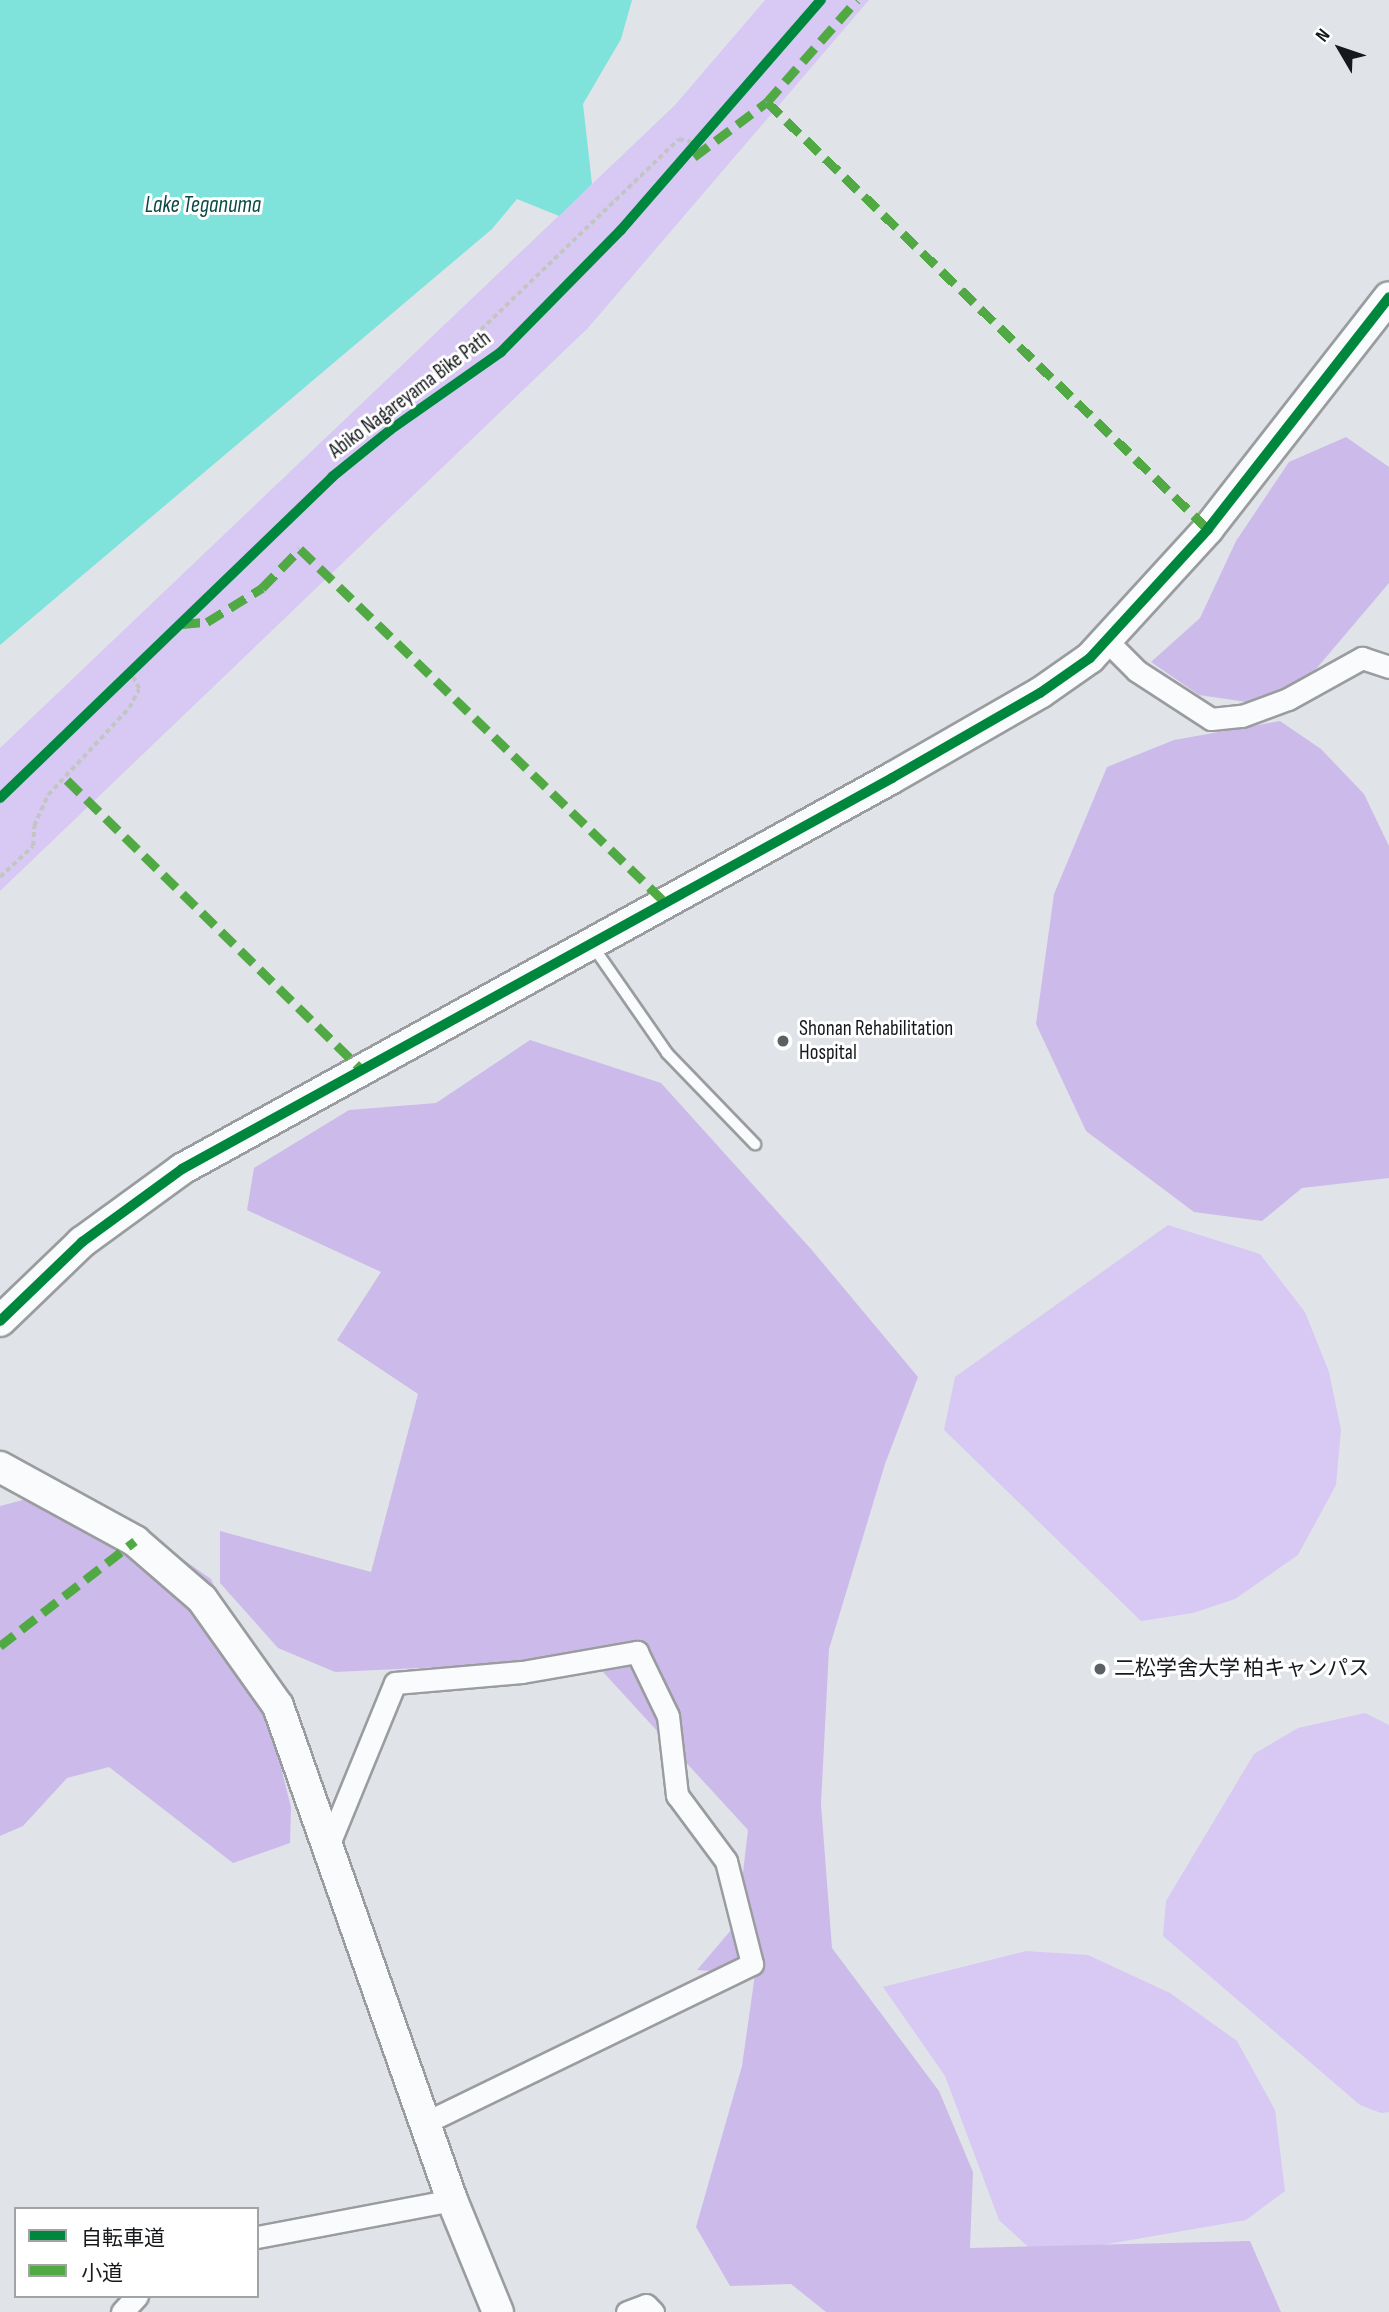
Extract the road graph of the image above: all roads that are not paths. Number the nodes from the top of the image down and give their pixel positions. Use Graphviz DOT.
graph roads {
  1 [pos="1389,297"];
  2 [pos="1108,642"];
  3 [pos="1389,667"];
  4 [pos="592,945"];
  5 [pos="755,1144"];
  6 [pos="0,1321"];
  7 [pos="0,1467"];
  8 [pos="328,1846"];
  9 [pos="425,2123"];
  10 [pos="452,2200"];
  11 [pos="259,2237"];
  12 [pos="135,2298"];
  13 [pos="122,2312"];
  14 [pos="498,2312"];
  15 [pos="627,2312"];
  16 [pos="653,2312"];
  1 -- 2 [label="street"];
  2 -- 3 [label="street"];
  2 -- 4 [label="street"];
  4 -- 5 [label="lane"];
  4 -- 6 [label="street"];
  7 -- 8 [label="street"];
  8 -- 9 [label="street"];
  8 -- 9 [label="street"];
  9 -- 10 [label="street"];
  10 -- 11 [label="street"];
  10 -- 14 [label="street"];
  12 -- 13 [label="street"];
  15 -- 16 [label="street"];
}
